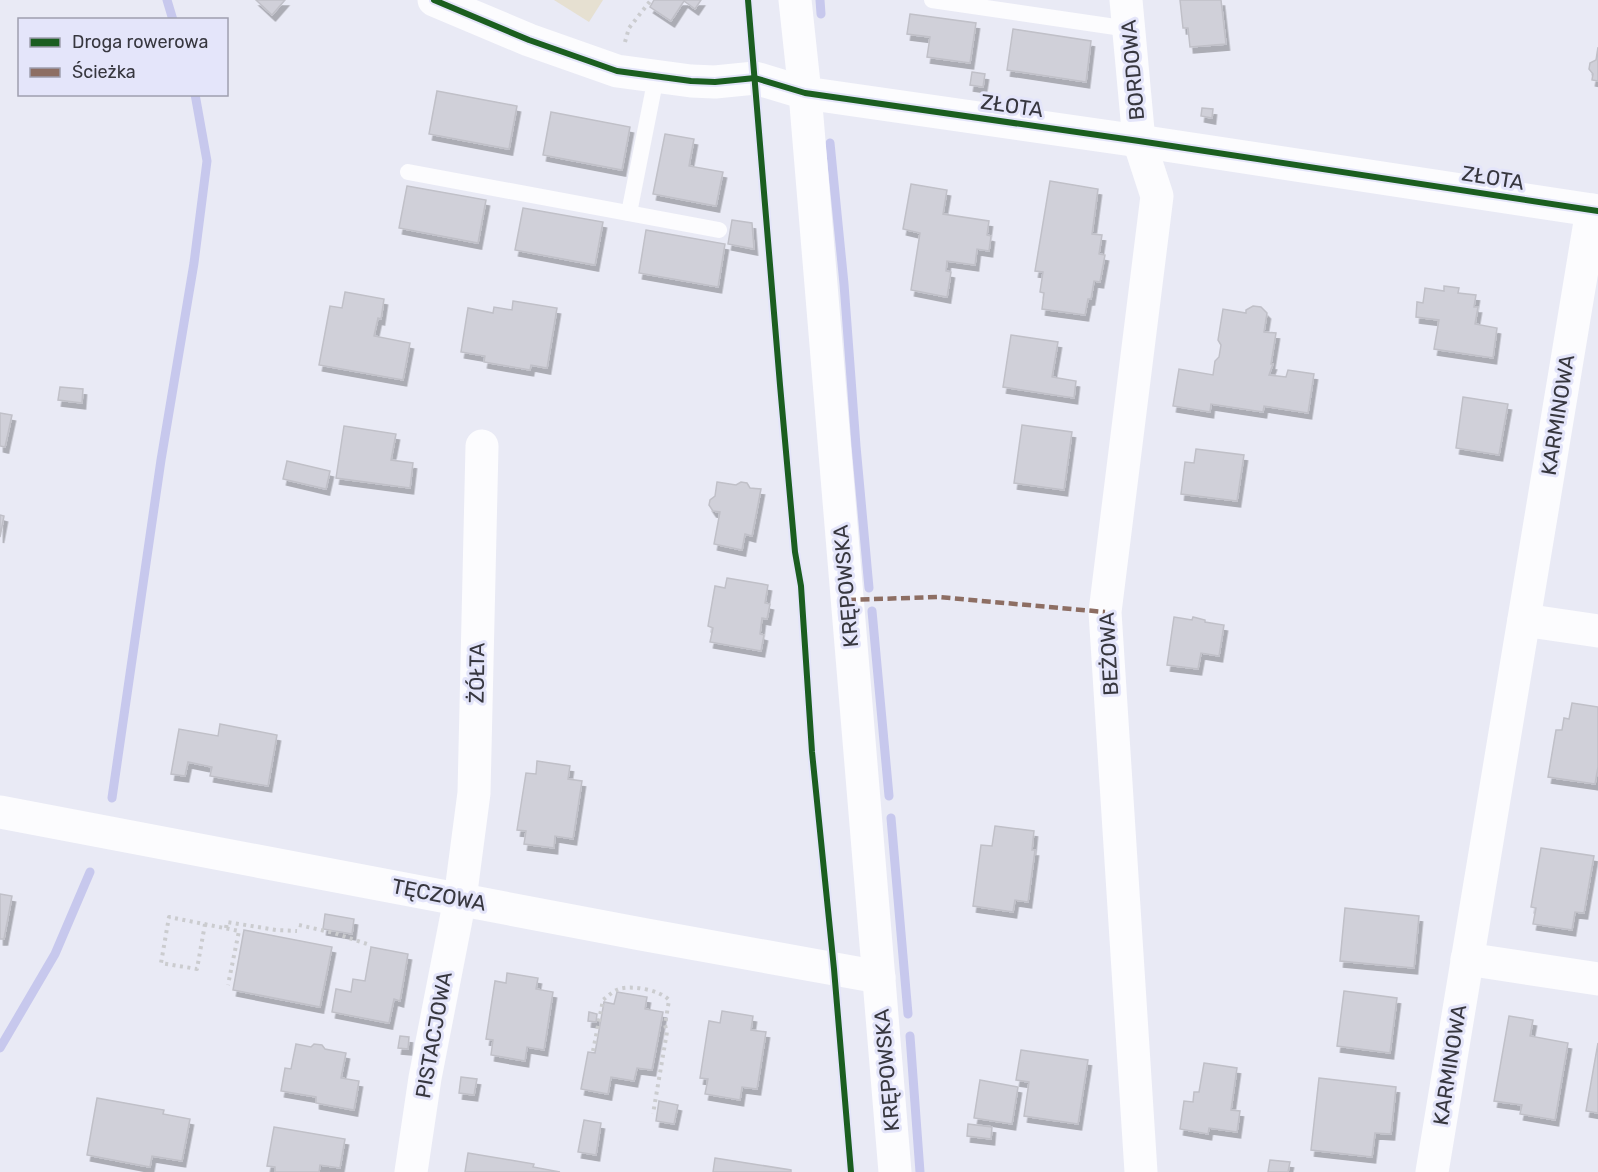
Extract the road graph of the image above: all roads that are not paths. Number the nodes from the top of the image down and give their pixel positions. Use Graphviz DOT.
graph roads {
  1 [pos="434,0"];
  2 [pos="795,0"];
  3 [pos="932,0"];
  4 [pos="1127,14"];
  5 [pos="656,76"];
  6 [pos="805,93"];
  7 [pos="1139,141"];
  8 [pos="408,172"];
  9 [pos="1595,210"];
  10 [pos="629,213"];
  11 [pos="719,230"];
  12 [pos="482,446"];
  13 [pos="1524,620"];
  14 [pos="1598,631"];
  15 [pos="0,812"];
  16 [pos="460,899"];
  17 [pos="1467,959"];
  18 [pos="879,977"];
  19 [pos="1598,979"];
  20 [pos="411,1172"];
  21 [pos="895,1172"];
  22 [pos="1142,1172"];
  23 [pos="1432,1172"];
  1 -- 5 [label="street, ZŁOTA"];
  2 -- 6 [label="street, KRĘPOWSKA"];
  3 -- 4 [label="lane"];
  4 -- 7 [label="street, BORDOWA"];
  5 -- 6 [label="street, ZŁOTA"];
  5 -- 10 [label="lane"];
  6 -- 7 [label="street, ZŁOTA"];
  6 -- 18 [label="street, KRĘPOWSKA"];
  7 -- 9 [label="street, ZŁOTA"];
  7 -- 22 [label="street, BEŻOWA"];
  8 -- 10 [label="lane"];
  9 -- 13 [label="street, KARMINOWA"];
  10 -- 11 [label="lane"];
  12 -- 16 [label="street, ŻÓŁTA"];
  13 -- 14 [label="street"];
  13 -- 17 [label="street, KARMINOWA"];
  15 -- 16 [label="street, TĘCZOWA"];
  16 -- 18 [label="street, TĘCZOWA"];
  16 -- 20 [label="street, PISTACJOWA"];
  17 -- 19 [label="street"];
  17 -- 23 [label="street, KARMINOWA"];
  18 -- 21 [label="street, KRĘPOWSKA"];
}
